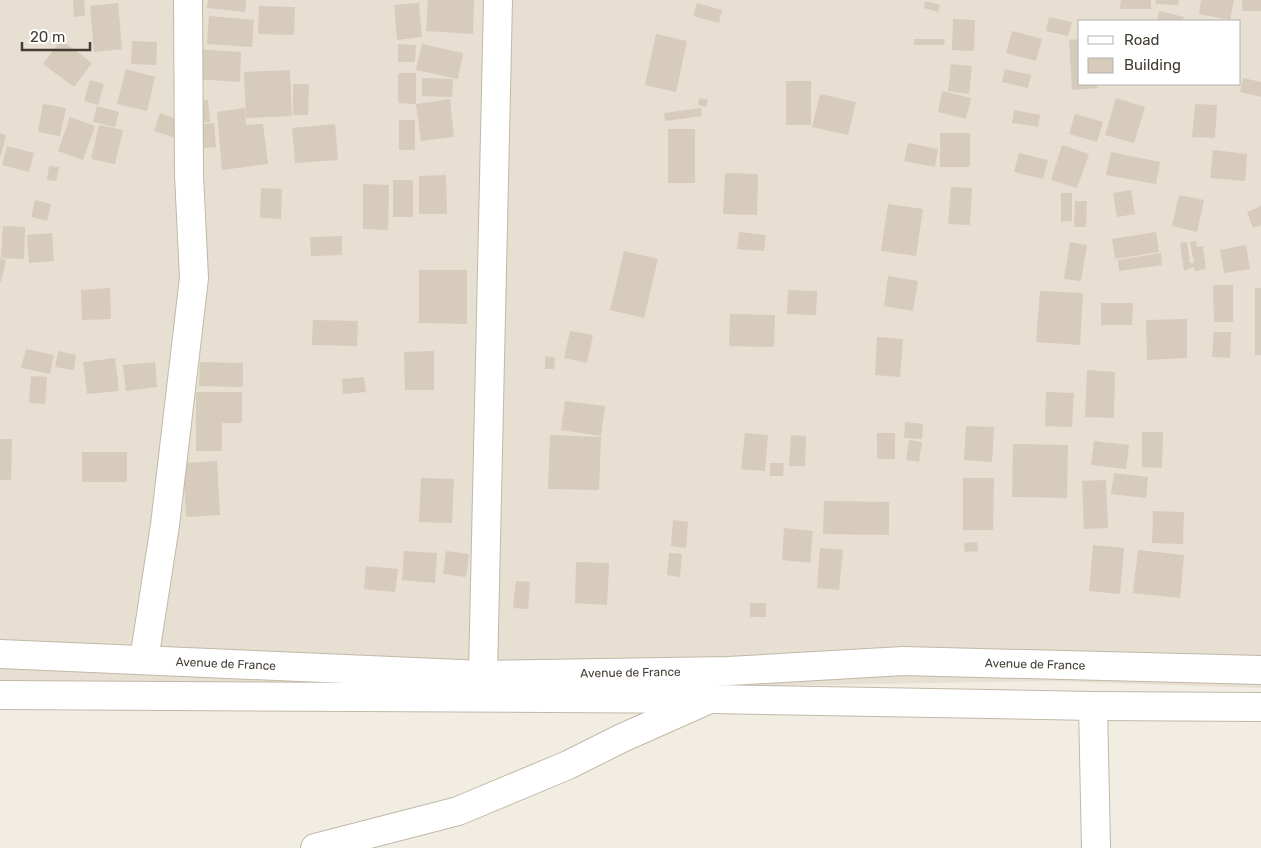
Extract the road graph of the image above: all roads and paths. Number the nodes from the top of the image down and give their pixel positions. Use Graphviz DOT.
graph roads {
  1 [pos="188,0"];
  2 [pos="498,0"];
  3 [pos="0,654"];
  4 [pos="144,660"];
  5 [pos="729,670"];
  6 [pos="1261,670"];
  7 [pos="483,674"];
  8 [pos="0,695"];
  9 [pos="712,699"];
  10 [pos="1093,706"];
  11 [pos="1261,707"];
  12 [pos="315,848"];
  13 [pos="1096,848"];
  1 -- 4 [label="street"];
  2 -- 7 [label="street"];
  3 -- 4 [label="street, Avenue de France"];
  4 -- 7 [label="street, Avenue de France"];
  5 -- 6 [label="street, Avenue de France"];
  5 -- 7 [label="street, Avenue de France"];
  5 -- 9 [label="street"];
  8 -- 9 [label="street"];
  9 -- 10 [label="street"];
  9 -- 12 [label="street"];
  10 -- 11 [label="street"];
  10 -- 13 [label="street"];
}
